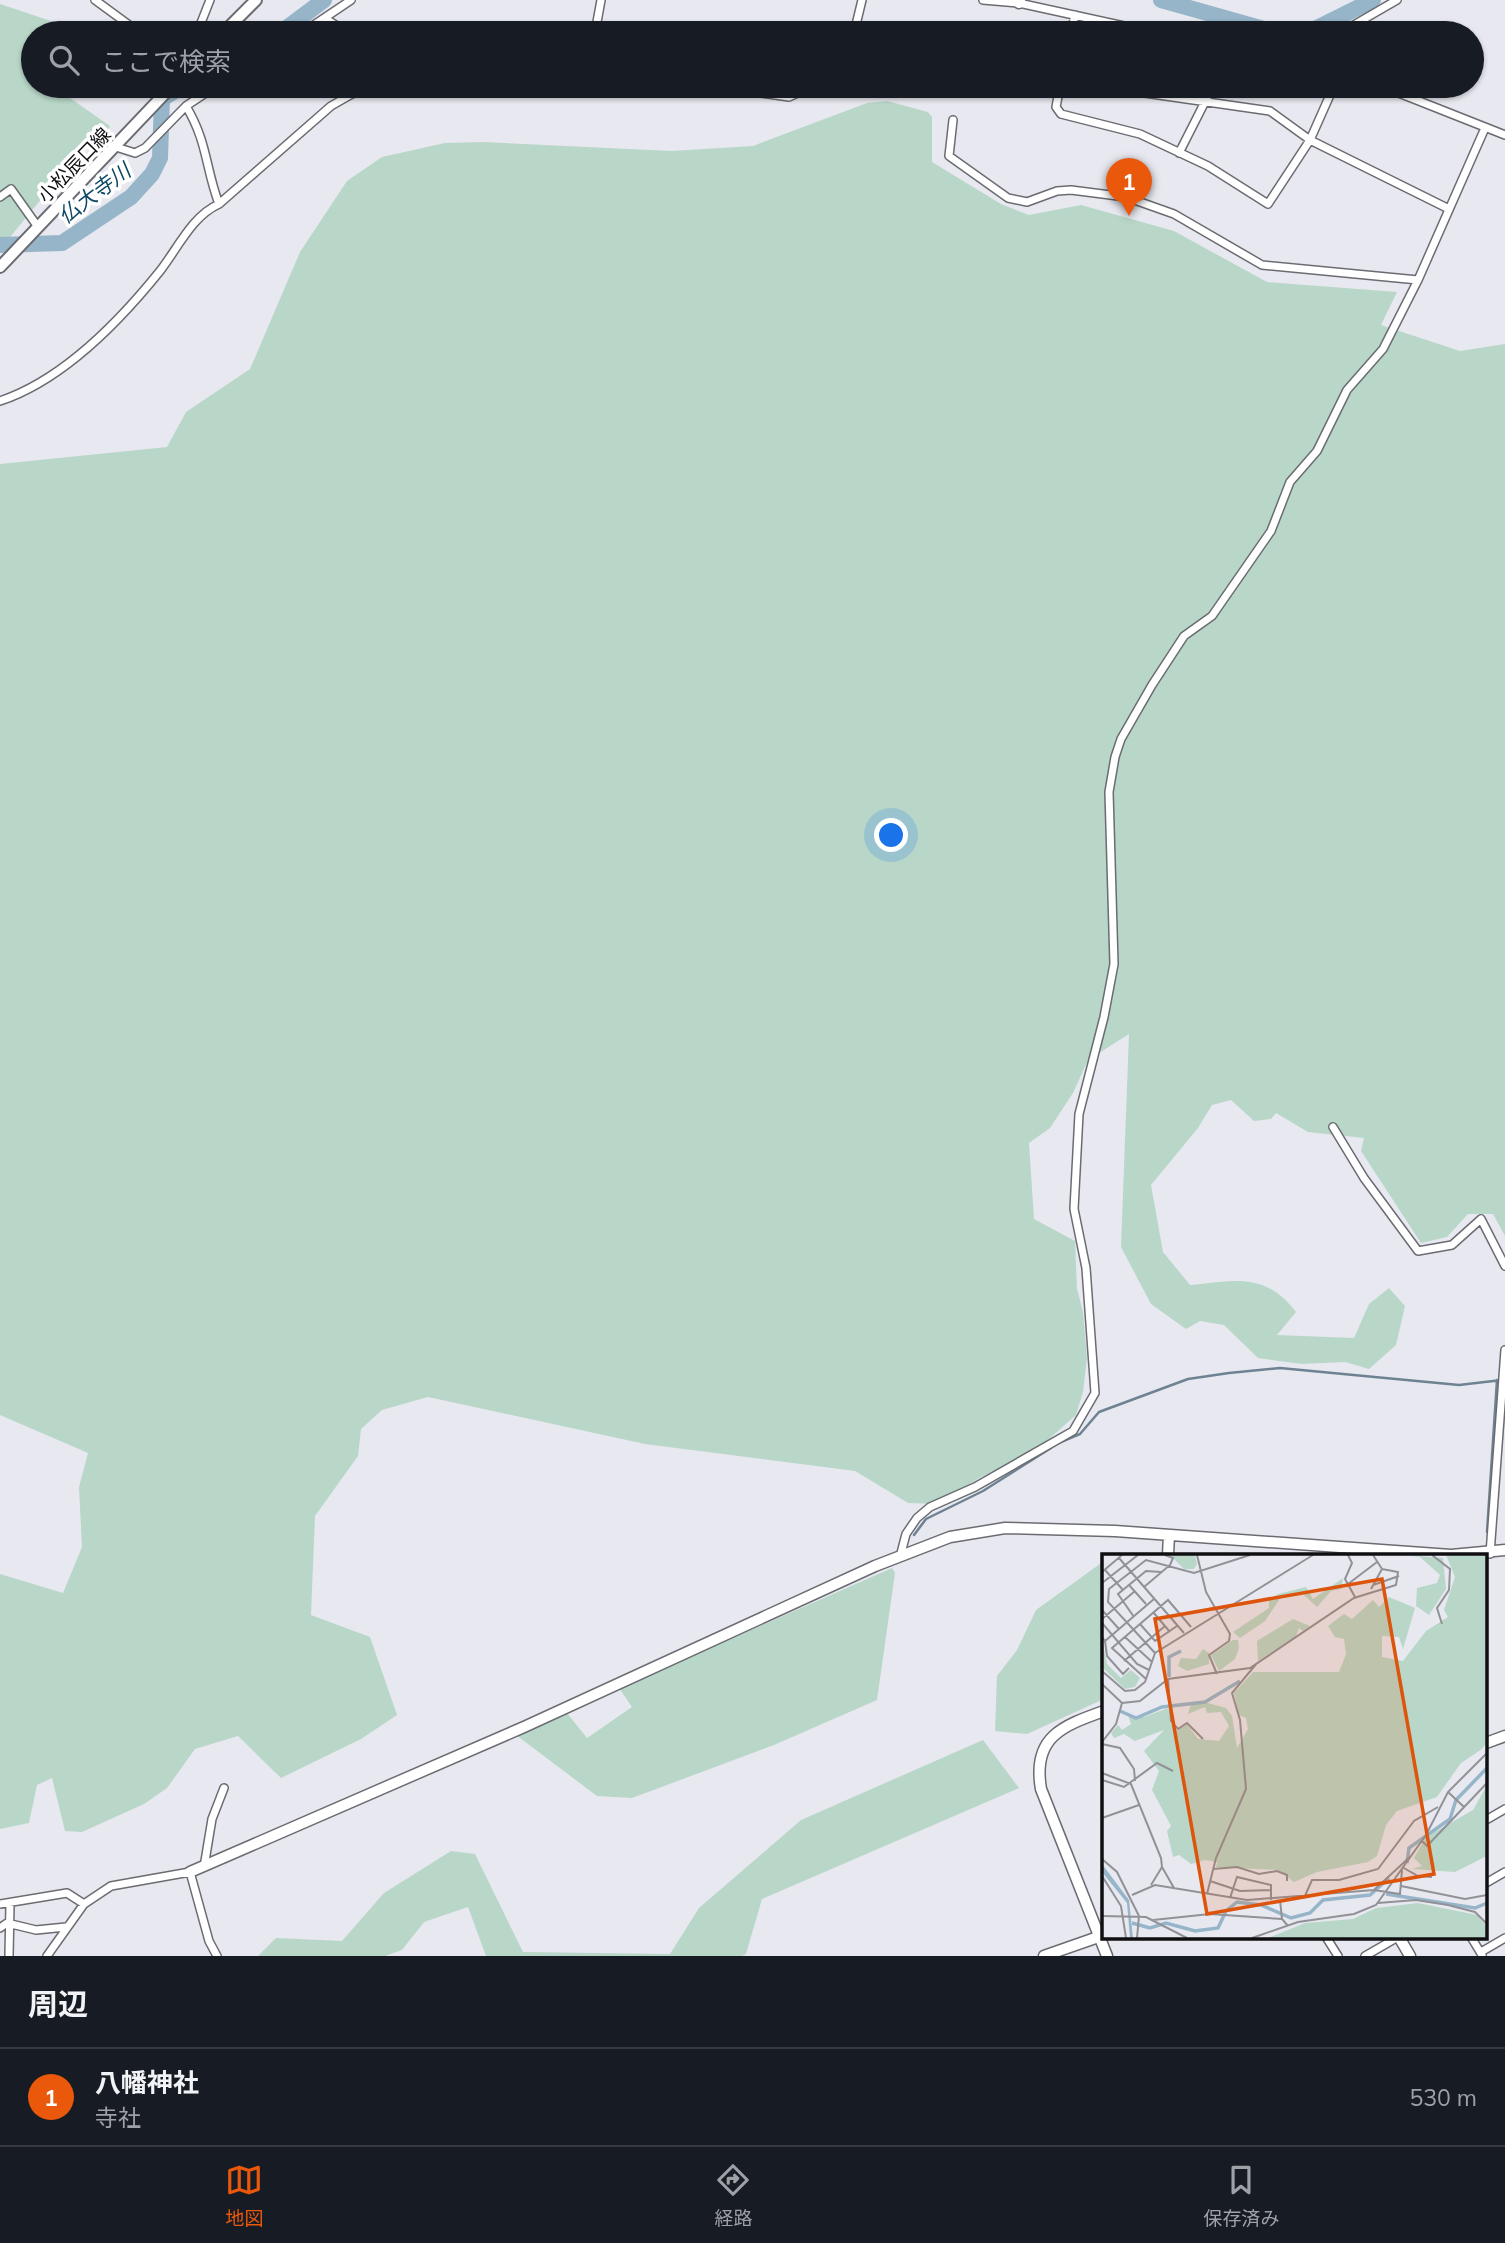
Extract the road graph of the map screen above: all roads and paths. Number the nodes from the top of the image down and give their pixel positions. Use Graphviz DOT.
graph roads {
  1 [pos="95,0"];
  2 [pos="210,0"];
  3 [pos="256,0"];
  4 [pos="351,0"];
  5 [pos="601,0"];
  6 [pos="862,0"];
  7 [pos="983,0"];
  8 [pos="1397,0"];
  9 [pos="1019,2"];
  10 [pos="1075,15"];
  11 [pos="326,19"];
  12 [pos="123,21"];
  13 [pos="202,21"];
  14 [pos="235,21"];
  15 [pos="323,21"];
  16 [pos="329,21"];
  17 [pos="597,21"];
  18 [pos="857,21"];
  19 [pos="1074,21"];
  20 [pos="1102,21"];
  21 [pos="1361,21"];
  22 [pos="161,98"];
  23 [pos="194,98"];
  24 [pos="345,98"];
  25 [pos="1058,98"];
  26 [pos="1197,98"];
  27 [pos="1329,98"];
  28 [pos="1411,98"];
  29 [pos="1205,99"];
  30 [pos="186,106"];
  31 [pos="953,120"];
  32 [pos="1485,128"];
  33 [pos="1505,135"];
  34 [pos="1310,140"];
  35 [pos="116,147"];
  36 [pos="1179,153"];
  37 [pos="0,197"];
  38 [pos="219,204"];
  39 [pos="1449,209"];
  40 [pos="35,231"];
  41 [pos="3,263"];
  42 [pos="1418,280"];
  43 [pos="0,401"];
  44 [pos="1333,1127"];
  45 [pos="1505,1266"];
  46 [pos="1505,1350"];
  47 [pos="1169,1535"];
  48 [pos="1505,1550"];
  49 [pos="1168,1554"];
  50 [pos="1437,1554"];
  51 [pos="1490,1554"];
  52 [pos="900,1557"];
  53 [pos="1102,1712"];
  54 [pos="1505,1736"];
  55 [pos="1488,1742"];
  56 [pos="224,1788"];
  57 [pos="1505,1809"];
  58 [pos="1488,1819"];
  59 [pos="204,1867"];
  60 [pos="1505,1871"];
  61 [pos="190,1872"];
  62 [pos="1488,1882"];
  63 [pos="0,1904"];
  64 [pos="10,1904"];
  65 [pos="84,1904"];
  66 [pos="4,1926"];
  67 [pos="66,1927"];
  68 [pos="1102,1936"];
  69 [pos="1102,1938"];
  70 [pos="1327,1938"];
  71 [pos="1396,1938"];
  72 [pos="1399,1938"];
  73 [pos="1473,1938"];
  74 [pos="1505,1938"];
  75 [pos="1482,1954"];
  76 [pos="9,1956"];
  77 [pos="47,1956"];
  78 [pos="217,1956"];
  79 [pos="1044,1956"];
  80 [pos="1107,1956"];
  81 [pos="1338,1956"];
  82 [pos="1365,1956"];
  83 [pos="1410,1956"];
  1 -- 12 [label="street"];
  2 -- 13 [label="street"];
  3 -- 14 [label="main road"];
  4 -- 11 [label="street"];
  5 -- 17 [label="street"];
  6 -- 18 [label="street"];
  7 -- 9 [label="street"];
  8 -- 21 [label="street"];
  9 -- 10 [label="street"];
  10 -- 19 [label="street"];
  10 -- 20 [label="street"];
  11 -- 15 [label="street"];
  11 -- 16 [label="street"];
  22 -- 35 [label="main road, 小松辰口線"];
  23 -- 30 [label="street"];
  24 -- 38 [label="street"];
  25 -- 36 [label="street"];
  26 -- 29 [label="street"];
  27 -- 34 [label="street"];
  28 -- 32 [label="street"];
  29 -- 34 [label="street"];
  29 -- 36 [label="street"];
  30 -- 35 [label="street"];
  30 -- 38 [label="street"];
  31 -- 42 [label="street"];
  32 -- 33 [label="street"];
  32 -- 39 [label="street"];
  34 -- 36 [label="street"];
  34 -- 39 [label="street"];
  35 -- 40 [label="main road, 小松辰口線"];
  37 -- 40 [label="street"];
  38 -- 43 [label="street"];
  39 -- 42 [label="street"];
  40 -- 41 [label="main road, 小松辰口線"];
  42 -- 52 [label="street"];
  44 -- 45 [label="street"];
  46 -- 51 [label="street"];
  47 -- 49 [label="street"];
  47 -- 50 [label="street"];
  47 -- 52 [label="street"];
  48 -- 51 [label="street"];
  52 -- 59 [label="street"];
  53 -- 68 [label="street"];
  54 -- 55 [label="street"];
  56 -- 59 [label="street"];
  57 -- 58 [label="street"];
  59 -- 61 [label="street"];
  60 -- 62 [label="street"];
  61 -- 65 [label="street"];
  61 -- 78 [label="street"];
  63 -- 64 [label="street"];
  64 -- 65 [label="street"];
  64 -- 66 [label="street"];
  65 -- 67 [label="street"];
  66 -- 67 [label="street"];
  66 -- 76 [label="street"];
  67 -- 77 [label="street"];
  68 -- 79 [label="street"];
  69 -- 80 [label="street"];
  70 -- 81 [label="street"];
  71 -- 82 [label="street"];
  72 -- 83 [label="street"];
  73 -- 75 [label="street"];
  74 -- 75 [label="street"];
}
